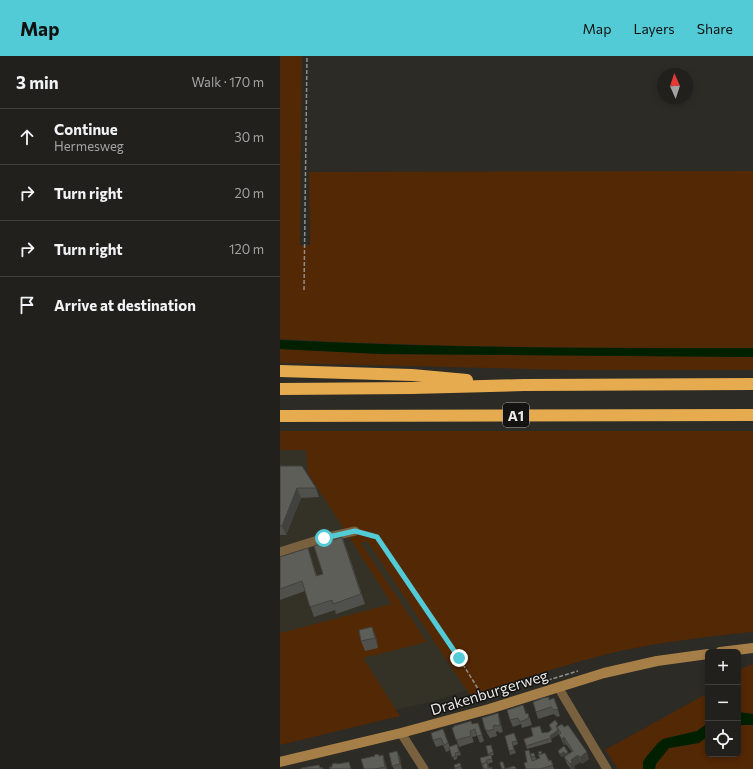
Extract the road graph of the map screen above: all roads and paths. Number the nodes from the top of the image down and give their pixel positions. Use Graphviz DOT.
graph roads {
  1 [pos="307,56"];
  2 [pos="304,290"];
  3 [pos="280,371"];
  4 [pos="753,384"];
  5 [pos="524,385"];
  6 [pos="280,389"];
  7 [pos="753,415"];
  8 [pos="280,416"];
  9 [pos="355,531"];
  10 [pos="324,538"];
  11 [pos="333,548"];
  12 [pos="280,552"];
  13 [pos="753,648"];
  14 [pos="741,649"];
  15 [pos="705,654"];
  16 [pos="558,687"];
  17 [pos="489,709"];
  18 [pos="401,733"];
  19 [pos="280,762"];
  20 [pos="424,769"];
  21 [pos="607,769"];
  1 -- 2 [label="path"];
  3 -- 5 [label="highway, A1"];
  4 -- 5 [label="highway, A1"];
  5 -- 6 [label="highway, A1"];
  7 -- 8 [label="highway, A1"];
  9 -- 10 [label="street"];
  9 -- 17 [label="path"];
  10 -- 11 [label="street"];
  10 -- 12 [label="street"];
  13 -- 14 [label="main road"];
  15 -- 16 [label="main road, Drakenburgerweg"];
  16 -- 17 [label="main road, Drakenburgerweg"];
  16 -- 21 [label="street"];
  17 -- 18 [label="main road, Drakenburgerweg"];
  18 -- 19 [label="main road, Drakenburgerweg"];
  18 -- 20 [label="street"];
}
